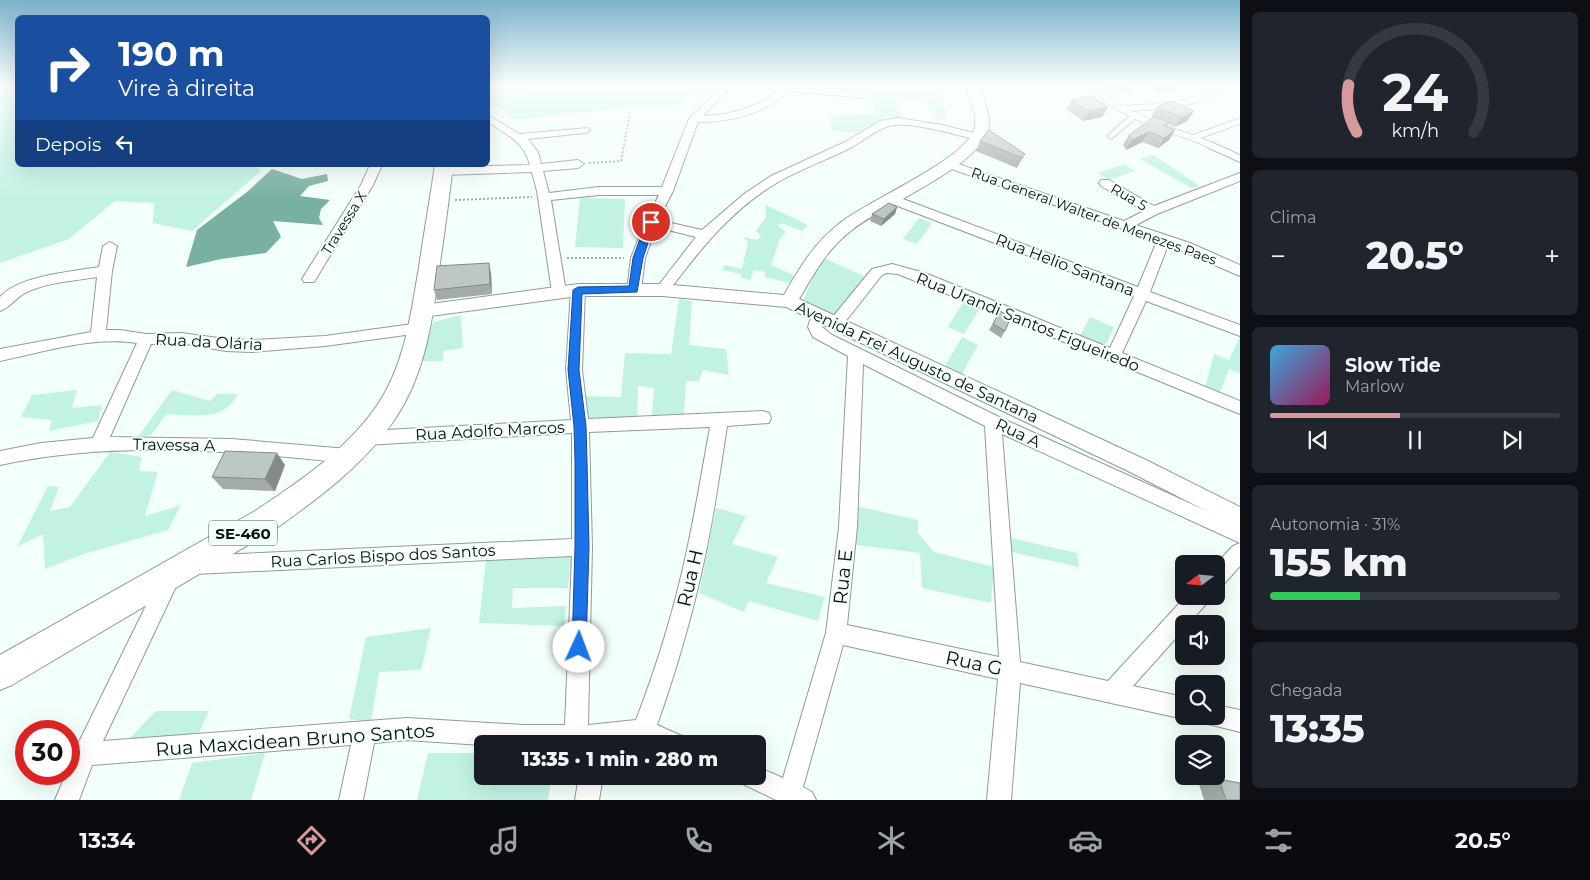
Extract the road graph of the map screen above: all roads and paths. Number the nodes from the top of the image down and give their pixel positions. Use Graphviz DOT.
graph roads {
  1 [pos="497,123"];
  2 [pos="628,123"];
  3 [pos="692,123"];
  4 [pos="883,123"];
  5 [pos="913,123"];
  6 [pos="981,123"];
  7 [pos="1126,123"];
  8 [pos="1156,123"];
  9 [pos="1233,123"];
  10 [pos="584,130"];
  11 [pos="1111,136"];
  12 [pos="519,137"];
  13 [pos="978,137"];
  14 [pos="1195,137"];
  15 [pos="1214,146"];
  16 [pos="1240,159"];
  17 [pos="578,164"];
  18 [pos="947,164"];
  19 [pos="375,167"];
  20 [pos="444,168"];
  21 [pos="536,168"];
  22 [pos="1240,177"];
  23 [pos="1105,183"];
  24 [pos="667,191"];
  25 [pos="544,197"];
  26 [pos="891,199"];
  27 [pos="439,200"];
  28 [pos="1153,211"];
  29 [pos="651,222"];
  30 [pos="1125,226"];
  31 [pos="706,235"];
  32 [pos="1164,239"];
  33 [pos="110,246"];
  34 [pos="553,258"];
  35 [pos="638,258"];
  36 [pos="105,271"];
  37 [pos="1240,271"];
  38 [pos="309,279"];
  39 [pos="578,290"];
  40 [pos="634,290"];
  41 [pos="662,290"];
  42 [pos="559,292"];
  43 [pos="1142,294"];
  44 [pos="789,302"];
  45 [pos="0,306"];
  46 [pos="827,319"];
  47 [pos="422,320"];
  48 [pos="1240,332"];
  49 [pos="98,336"];
  50 [pos="146,338"];
  51 [pos="0,354"];
  52 [pos="856,354"];
  53 [pos="1113,357"];
  54 [pos="1240,408"];
  55 [pos="763,418"];
  56 [pos="720,420"];
  57 [pos="993,422"];
  58 [pos="580,426"];
  59 [pos="99,443"];
  60 [pos="357,447"];
  61 [pos="0,458"];
  62 [pos="1240,518"];
  63 [pos="1240,535"];
  64 [pos="582,547"];
  65 [pos="1240,552"];
  66 [pos="1225,568"];
  67 [pos="179,569"];
  68 [pos="1192,605"];
  69 [pos="836,633"];
  70 [pos="1010,670"];
  71 [pos="0,673"];
  72 [pos="1112,693"];
  73 [pos="1175,706"];
  74 [pos="1225,718"];
  75 [pos="1240,721"];
  76 [pos="644,731"];
  77 [pos="365,732"];
  78 [pos="506,735"];
  79 [pos="588,735"];
  80 [pos="612,735"];
  81 [pos="653,735"];
  82 [pos="84,754"];
  83 [pos="766,784"];
  84 [pos="590,785"];
  85 [pos="794,798"];
  86 [pos="67,800"];
  87 [pos="351,800"];
  88 [pos="587,800"];
  89 [pos="999,800"];
  1 -- 12 [label="street"];
  2 -- 17 [label="path"];
  3 -- 24 [label="street"];
  4 -- 31 [label="street"];
  5 -- 13 [label="street"];
  6 -- 13 [label="street"];
  7 -- 11 [label="lane"];
  8 -- 14 [label="lane"];
  9 -- 14 [label="lane"];
  10 -- 12 [label="street"];
  12 -- 21 [label="street"];
  13 -- 18 [label="street"];
  14 -- 15 [label="lane"];
  15 -- 16 [label="street"];
  17 -- 21 [label="street"];
  18 -- 26 [label="street"];
  18 -- 30 [label="street, Rua General Walter de Menezes Paes"];
  19 -- 38 [label="street, Travessa X"];
  20 -- 21 [label="street"];
  20 -- 27 [label="main road, SE-460"];
  21 -- 25 [label="street"];
  22 -- 28 [label="street"];
  23 -- 28 [label="street, Rua 5"];
  24 -- 25 [label="street"];
  24 -- 29 [label="street"];
  25 -- 27 [label="path"];
  25 -- 34 [label="street"];
  26 -- 43 [label="street, Rua Helio Santana"];
  26 -- 44 [label="street"];
  27 -- 47 [label="main road, SE-460"];
  28 -- 30 [label="street"];
  29 -- 31 [label="street"];
  29 -- 35 [label="street"];
  30 -- 32 [label="street, Rua General Walter de Menezes Paes"];
  31 -- 41 [label="street"];
  32 -- 37 [label="street, Rua General Walter de Menezes Paes"];
  32 -- 43 [label="street"];
  33 -- 36 [label="street"];
  34 -- 35 [label="path"];
  34 -- 42 [label="street"];
  35 -- 40 [label="street"];
  36 -- 45 [label="street"];
  36 -- 49 [label="street"];
  39 -- 40 [label="street, Avenida Frei Augusto de Santana"];
  39 -- 42 [label="street, Avenida Frei Augusto de Santana"];
  39 -- 58 [label="street"];
  40 -- 41 [label="street, Avenida Frei Augusto de Santana"];
  41 -- 44 [label="street, Avenida Frei Augusto de Santana"];
  42 -- 47 [label="street, Avenida Frei Augusto de Santana"];
  43 -- 48 [label="street, Rua Helio Santana"];
  43 -- 53 [label="street"];
  44 -- 46 [label="street, Avenida Frei Augusto de Santana"];
  46 -- 52 [label="street, Rua A"];
  46 -- 53 [label="street, Rua Urandi Santos Figueiredo"];
  46 -- 62 [label="street, Avenida Frei Augusto de Santana"];
  47 -- 50 [label="street, Rua da Olária"];
  47 -- 60 [label="main road, SE-460"];
  49 -- 50 [label="street, Rua da Olária"];
  49 -- 51 [label="street, Rua da Olária"];
  50 -- 59 [label="street"];
  52 -- 57 [label="street, Rua A"];
  52 -- 69 [label="street, Rua E"];
  53 -- 54 [label="street, Rua Urandi Santos Figueiredo"];
  55 -- 56 [label="street, Rua Adolfo Marcos"];
  56 -- 58 [label="street, Rua Adolfo Marcos"];
  56 -- 76 [label="street, Rua H"];
  57 -- 63 [label="street, Rua A"];
  57 -- 70 [label="street"];
  58 -- 60 [label="street, Rua Adolfo Marcos"];
  58 -- 64 [label="street"];
  59 -- 60 [label="street, Travessa A"];
  59 -- 61 [label="street, Travessa A"];
  60 -- 67 [label="main road, SE-460"];
  64 -- 67 [label="street, Rua Carlos Bispo dos Santos"];
  64 -- 79 [label="street"];
  65 -- 66 [label="street"];
  67 -- 71 [label="main road, SE-460"];
  67 -- 82 [label="street"];
  68 -- 72 [label="street"];
  69 -- 70 [label="street, Rua G"];
  69 -- 85 [label="street, Rua E"];
  70 -- 72 [label="street, Rua G"];
  70 -- 89 [label="street"];
  72 -- 73 [label="street, Rua G"];
  74 -- 75 [label="street"];
  76 -- 80 [label="street"];
  76 -- 81 [label="street"];
  77 -- 78 [label="street, Rua Maxcidean Bruno Santos"];
  77 -- 82 [label="street, Rua Maxcidean Bruno Santos"];
  77 -- 87 [label="street"];
  82 -- 86 [label="street"];
  83 -- 85 [label="street"];
  84 -- 88 [label="street"];
}
